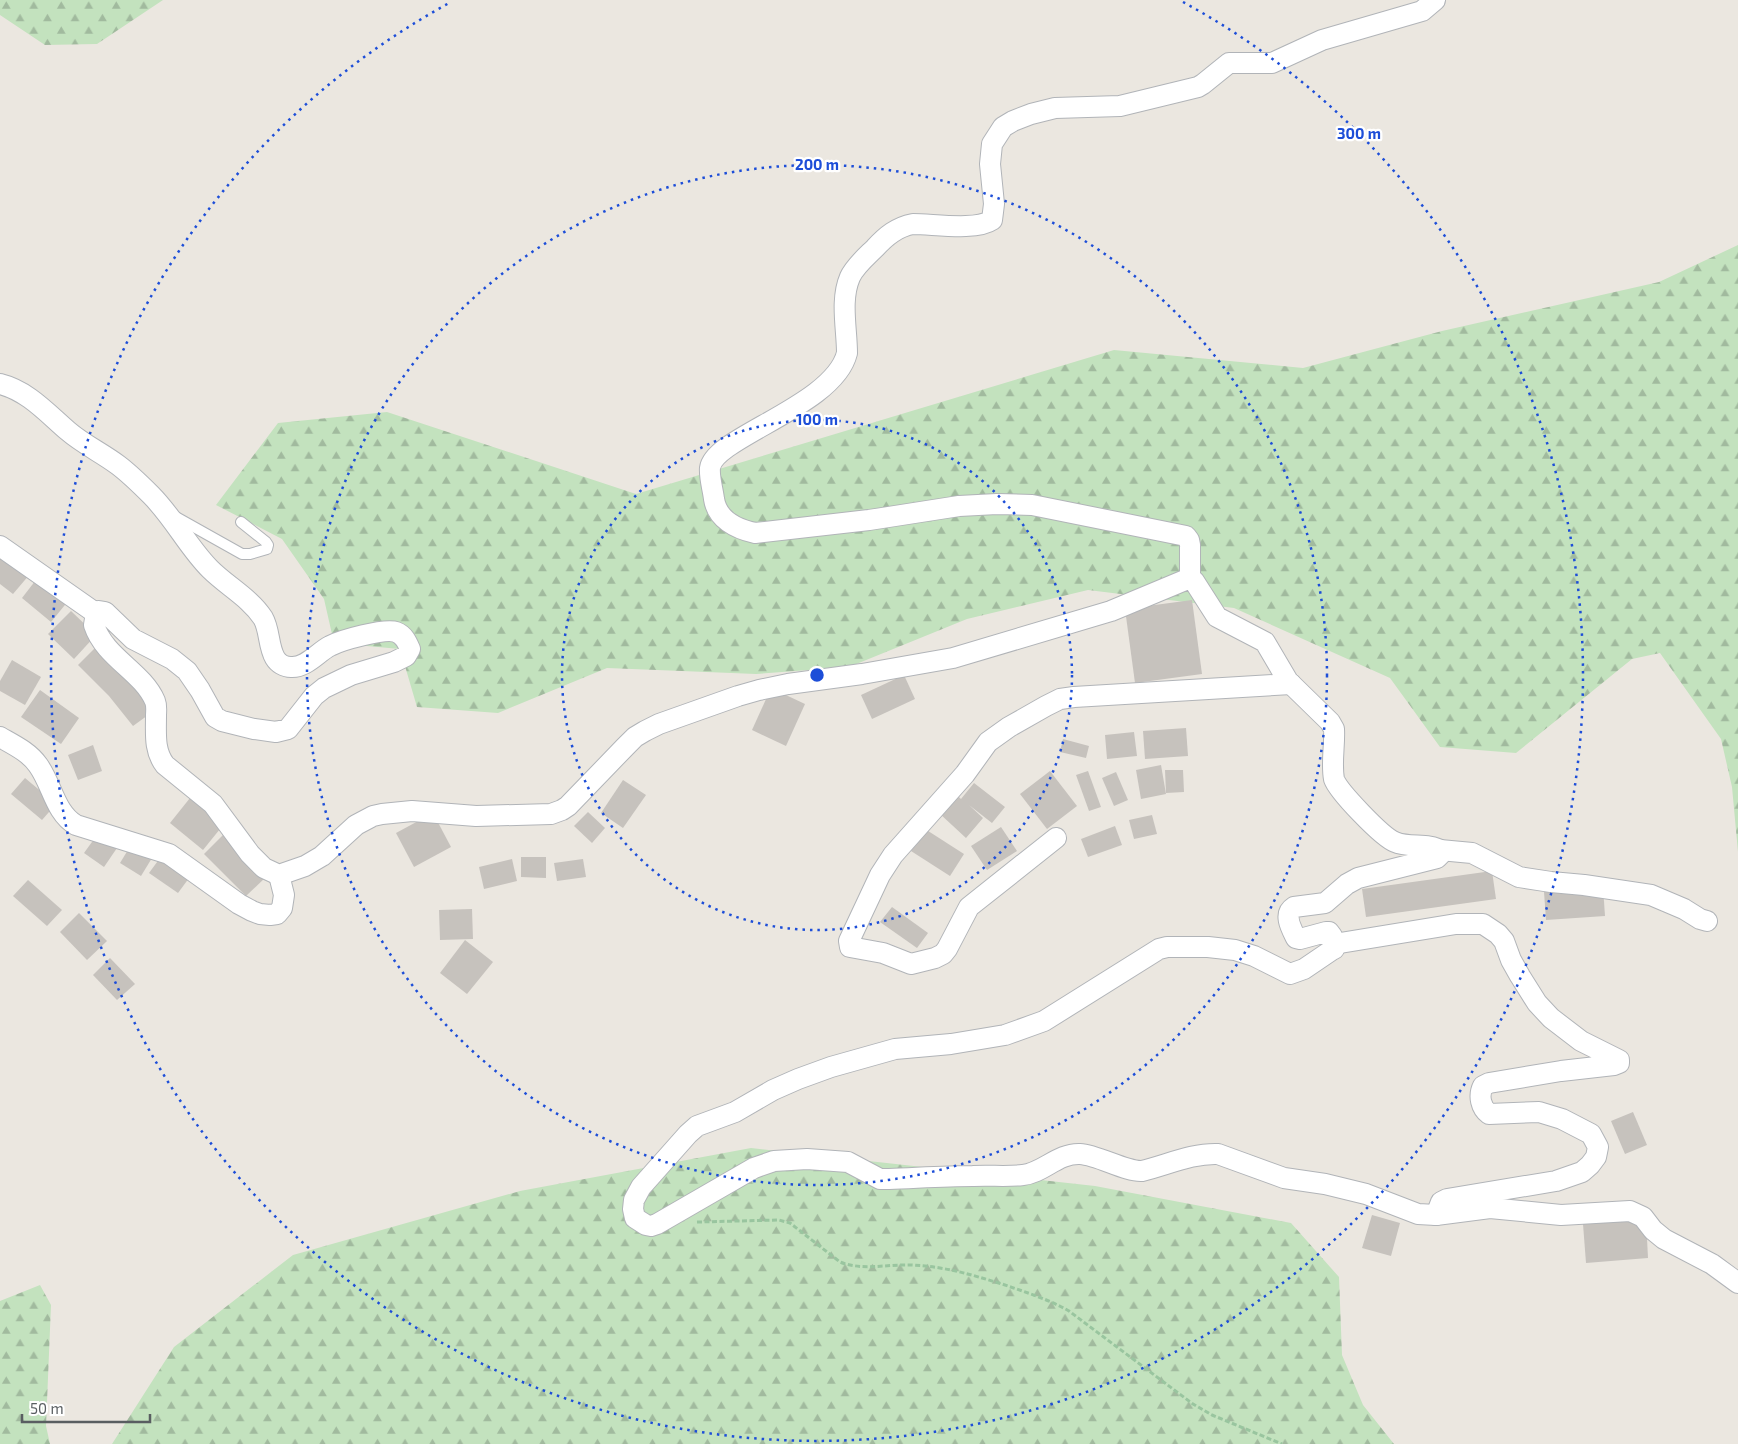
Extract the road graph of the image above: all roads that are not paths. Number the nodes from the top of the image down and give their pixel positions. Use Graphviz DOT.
graph roads {
  1 [pos="1434,0"];
  2 [pos="0,384"];
  3 [pos="167,511"];
  4 [pos="241,522"];
  5 [pos="0,546"];
  6 [pos="1190,578"];
  7 [pos="97,614"];
  8 [pos="1291,684"];
  9 [pos="0,737"];
  10 [pos="1056,838"];
  11 [pos="1440,850"];
  12 [pos="279,875"];
  13 [pos="1707,921"];
  14 [pos="1334,944"];
  15 [pos="1436,1215"];
  16 [pos="1738,1283"];
  1 -- 6 [label="street"];
  2 -- 3 [label="street"];
  3 -- 4 [label="lane"];
  3 -- 7 [label="street"];
  5 -- 7 [label="street"];
  6 -- 8 [label="street"];
  6 -- 12 [label="street"];
  7 -- 12 [label="street"];
  8 -- 10 [label="street"];
  8 -- 11 [label="street"];
  9 -- 12 [label="street"];
  11 -- 13 [label="street"];
  11 -- 14 [label="street"];
  14 -- 15 [label="street"];
  14 -- 15 [label="street"];
  15 -- 16 [label="street"];
}
